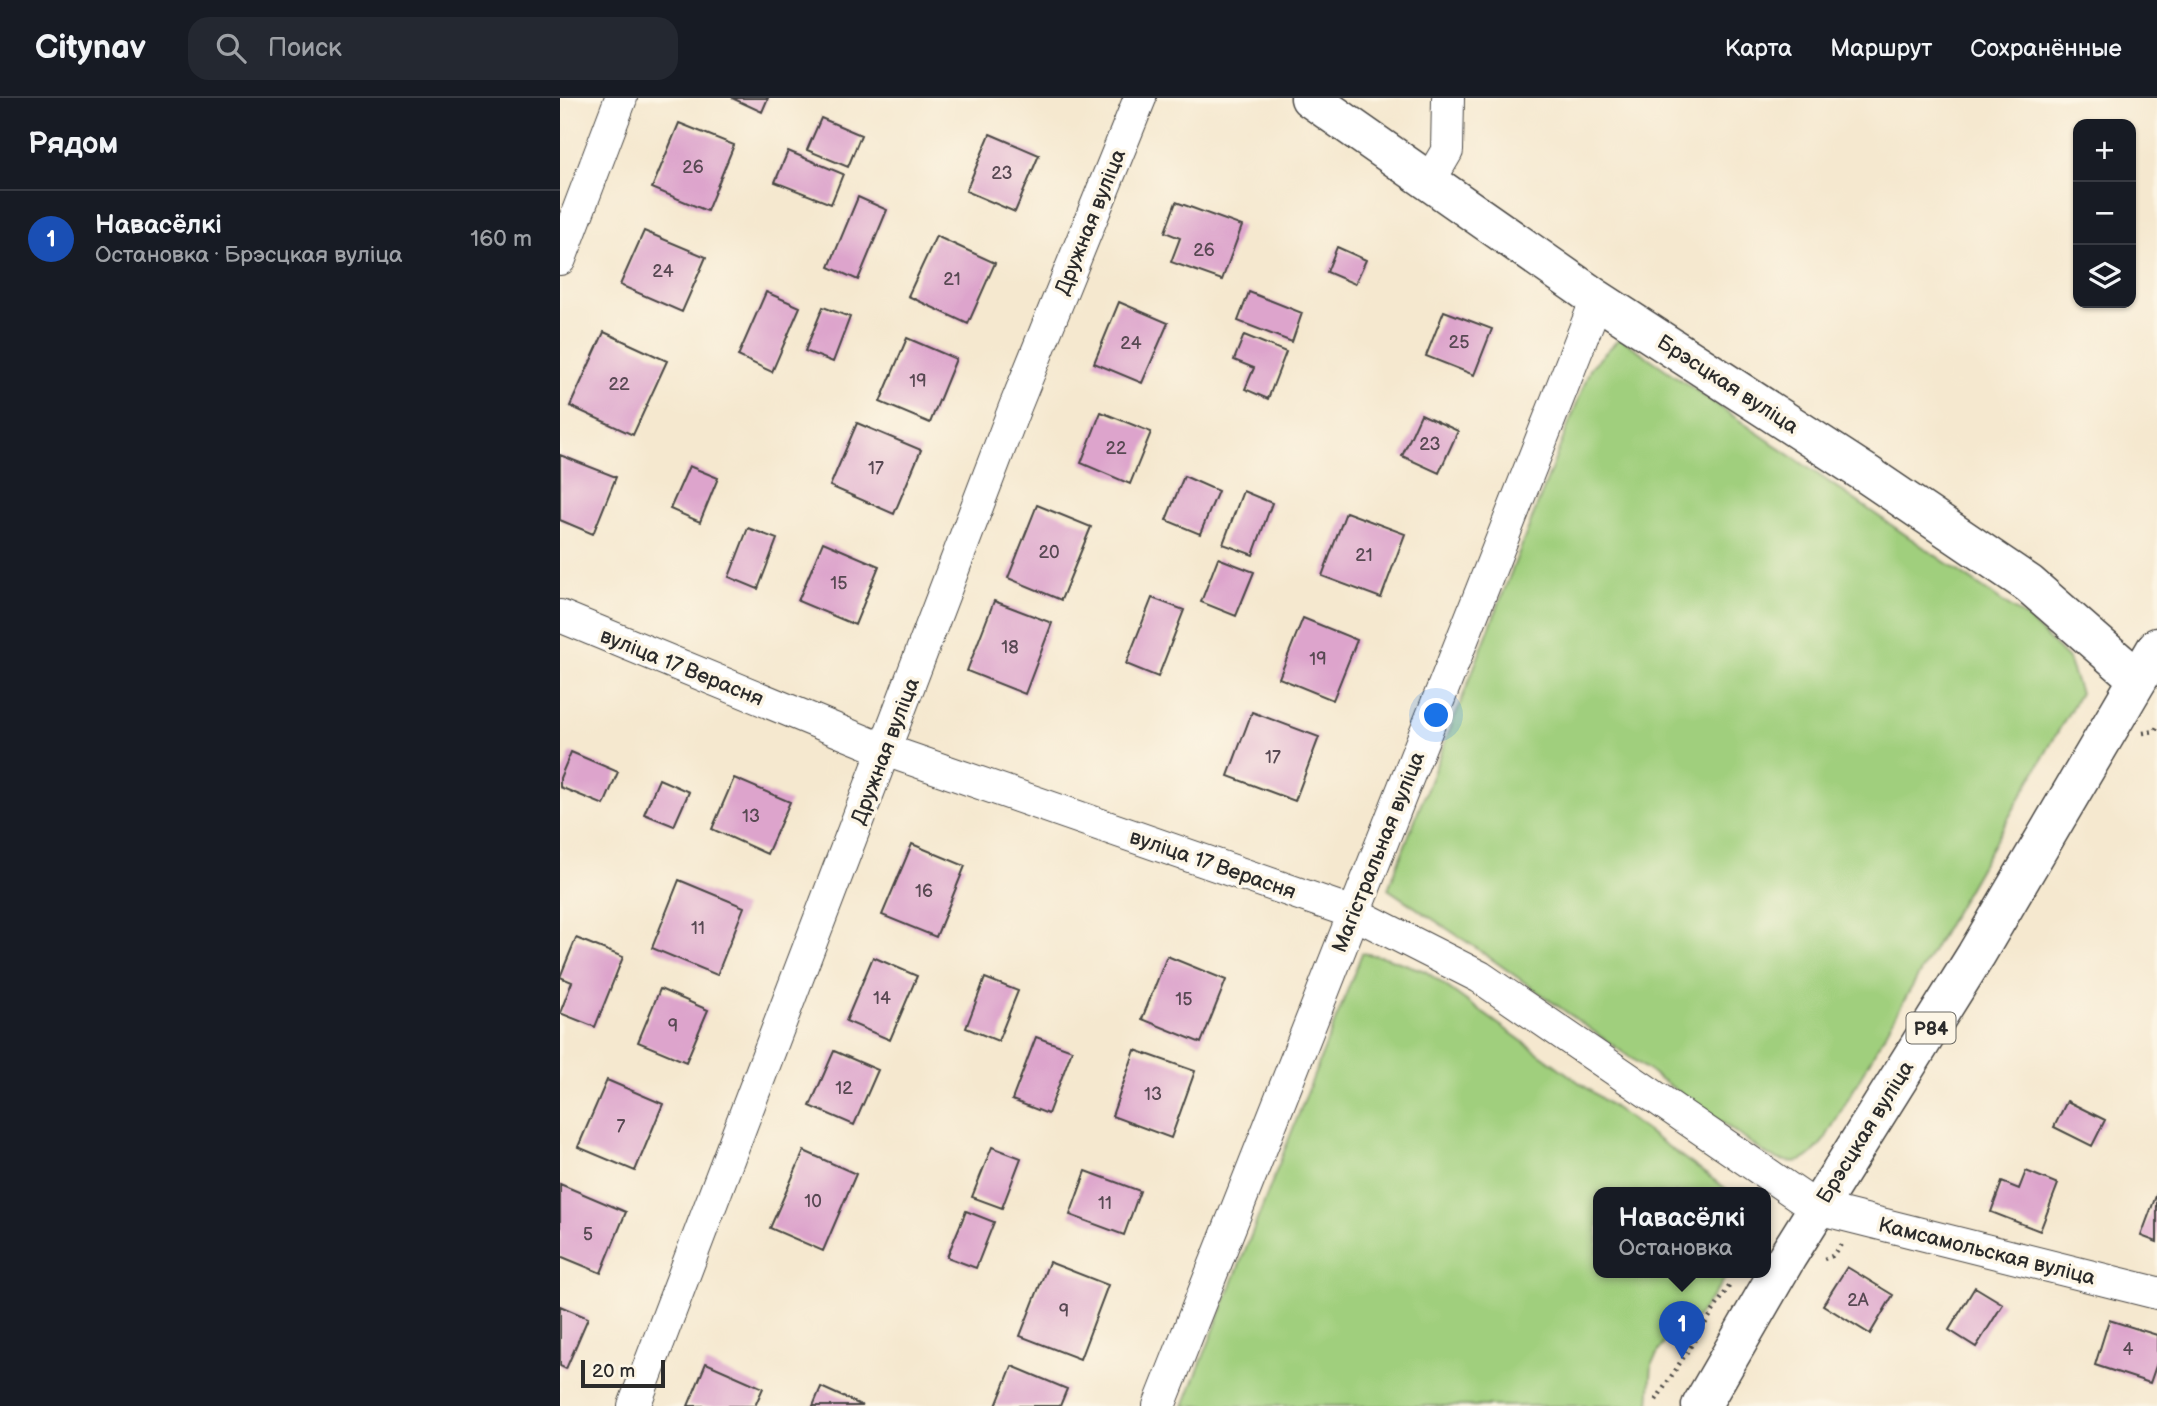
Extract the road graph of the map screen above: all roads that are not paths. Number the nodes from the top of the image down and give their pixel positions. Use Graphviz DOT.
graph roads {
  1 [pos="621,98"];
  2 [pos="1140,98"];
  3 [pos="1310,98"];
  4 [pos="1448,98"];
  5 [pos="1430,180"];
  6 [pos="560,259"];
  7 [pos="1597,299"];
  8 [pos="560,617"];
  9 [pos="2157,647"];
  10 [pos="2148,686"];
  11 [pos="885,750"];
  12 [pos="1354,913"];
  13 [pos="1817,1208"];
  14 [pos="2157,1293"];
  15 [pos="634,1406"];
  16 [pos="1159,1406"];
  17 [pos="1700,1406"];
  1 -- 6 [label="street"];
  2 -- 11 [label="street, Дружная вуліца"];
  3 -- 5 [label="street, Брэсцкая вуліца"];
  4 -- 5 [label="street"];
  5 -- 7 [label="street, Брэсцкая вуліца"];
  7 -- 10 [label="street, Брэсцкая вуліца"];
  7 -- 12 [label="street, Магістральная вуліца"];
  8 -- 11 [label="street, вуліца 17 Верасня"];
  9 -- 10 [label="street, Брэсцкая вуліца / Р84"];
  10 -- 13 [label="street, Брэсцкая вуліца / Р84"];
  11 -- 12 [label="street, вуліца 17 Верасня"];
  11 -- 15 [label="street, Дружная вуліца"];
  12 -- 13 [label="street, вуліца 17 Верасня"];
  12 -- 16 [label="street, Магістральная вуліца"];
  13 -- 14 [label="street, Камсамольская вуліца"];
  13 -- 17 [label="street, Брэсцкая вуліца / Р84"];
}
